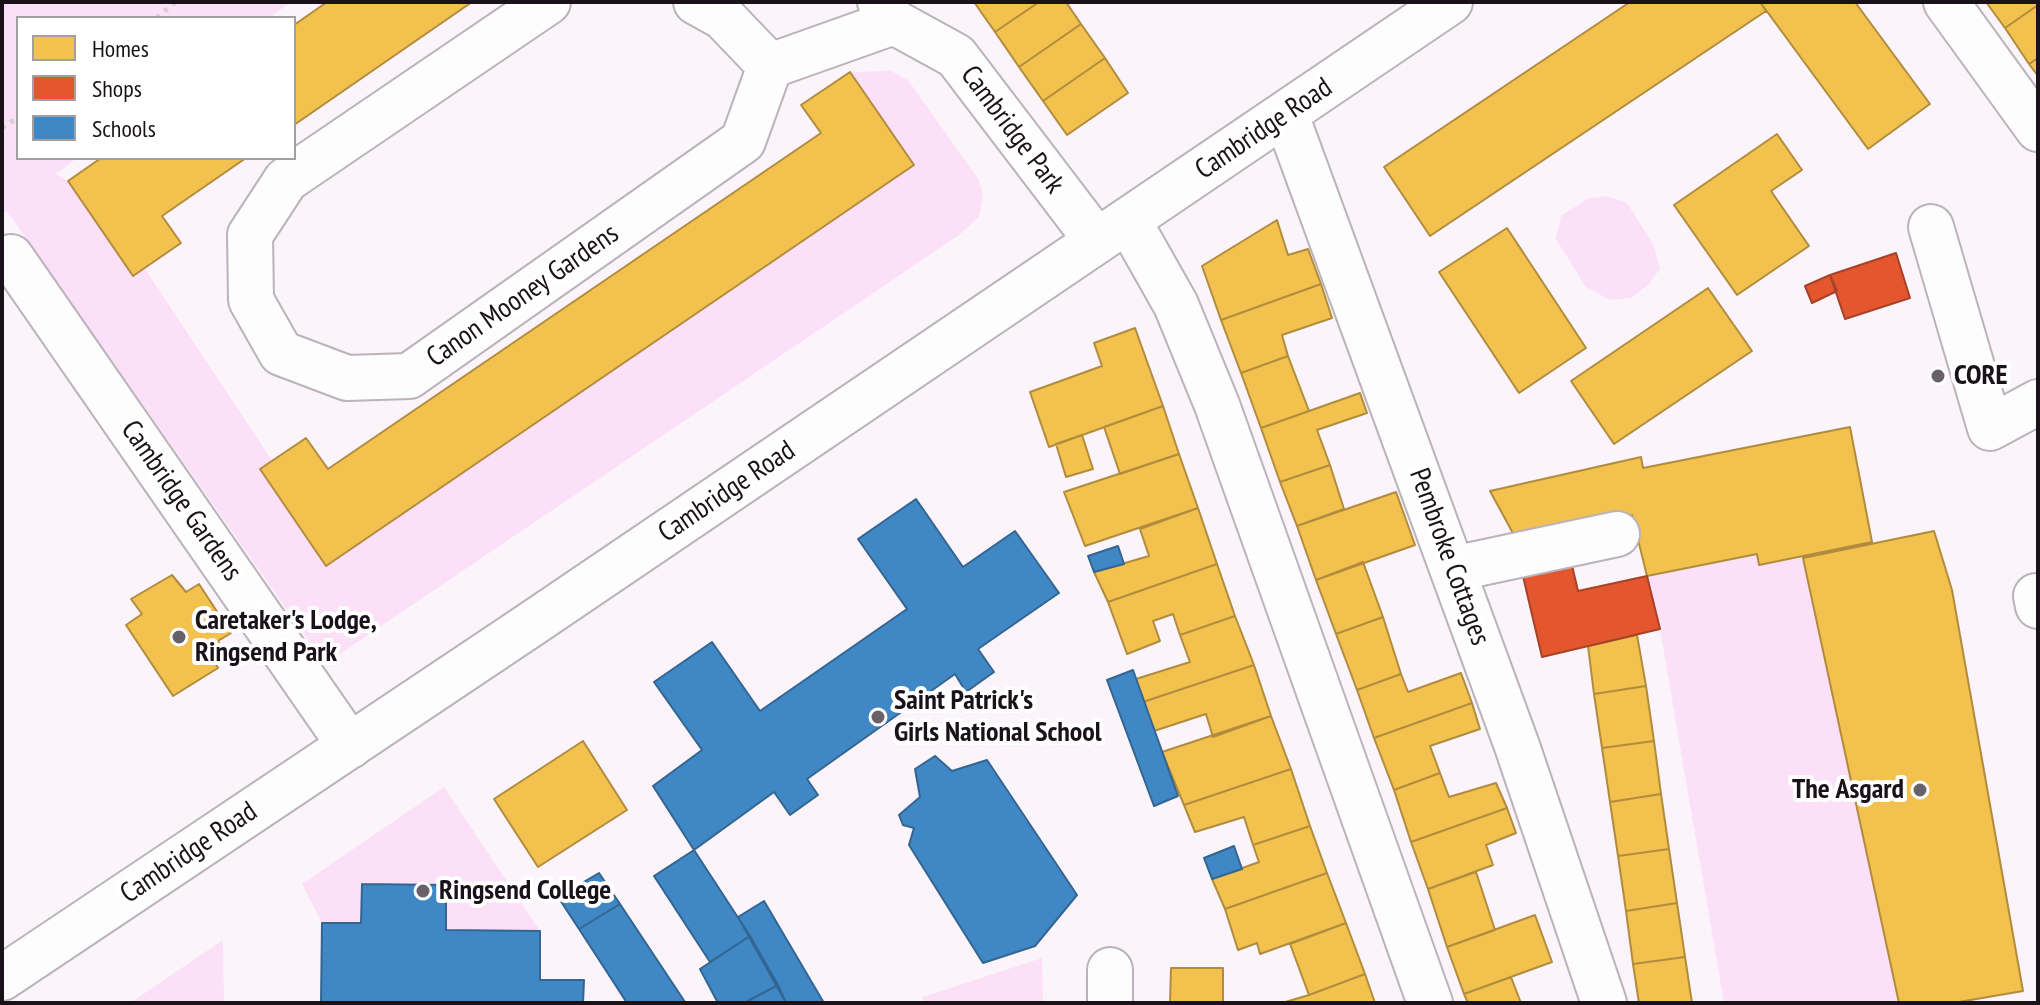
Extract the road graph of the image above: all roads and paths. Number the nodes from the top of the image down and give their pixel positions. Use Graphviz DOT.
graph roads {
  1 [pos="175,2"];
  2 [pos="548,2"];
  3 [pos="696,2"];
  4 [pos="1450,2"];
  5 [pos="1946,2"];
  6 [pos="887,12"];
  7 [pos="159,16"];
  8 [pos="770,66"];
  9 [pos="1286,115"];
  10 [pos="2038,129"];
  11 [pos="1931,227"];
  12 [pos="1113,230"];
  13 [pos="11,257"];
  14 [pos="2038,402"];
  15 [pos="1617,534"];
  16 [pos="1453,569"];
  17 [pos="350,746"];
  18 [pos="2,978"];
  19 [pos="1430,1003"];
  20 [pos="1604,1003"];
  1 -- 7 [label="path"];
  2 -- 8 [label="street, Canon Mooney Gardens"];
  3 -- 8 [label="street"];
  4 -- 9 [label="street, Cambridge Road"];
  5 -- 10 [label="street"];
  6 -- 8 [label="street"];
  6 -- 12 [label="street, Cambridge Park"];
  9 -- 12 [label="street, Cambridge Road"];
  9 -- 16 [label="street, Pembroke Cottages"];
  11 -- 14 [label="street"];
  12 -- 17 [label="street, Cambridge Road"];
  12 -- 19 [label="street"];
  13 -- 17 [label="street, Cambridge Gardens"];
  15 -- 16 [label="street"];
  16 -- 20 [label="street, Pembroke Cottages"];
  17 -- 18 [label="street, Cambridge Road"];
}
